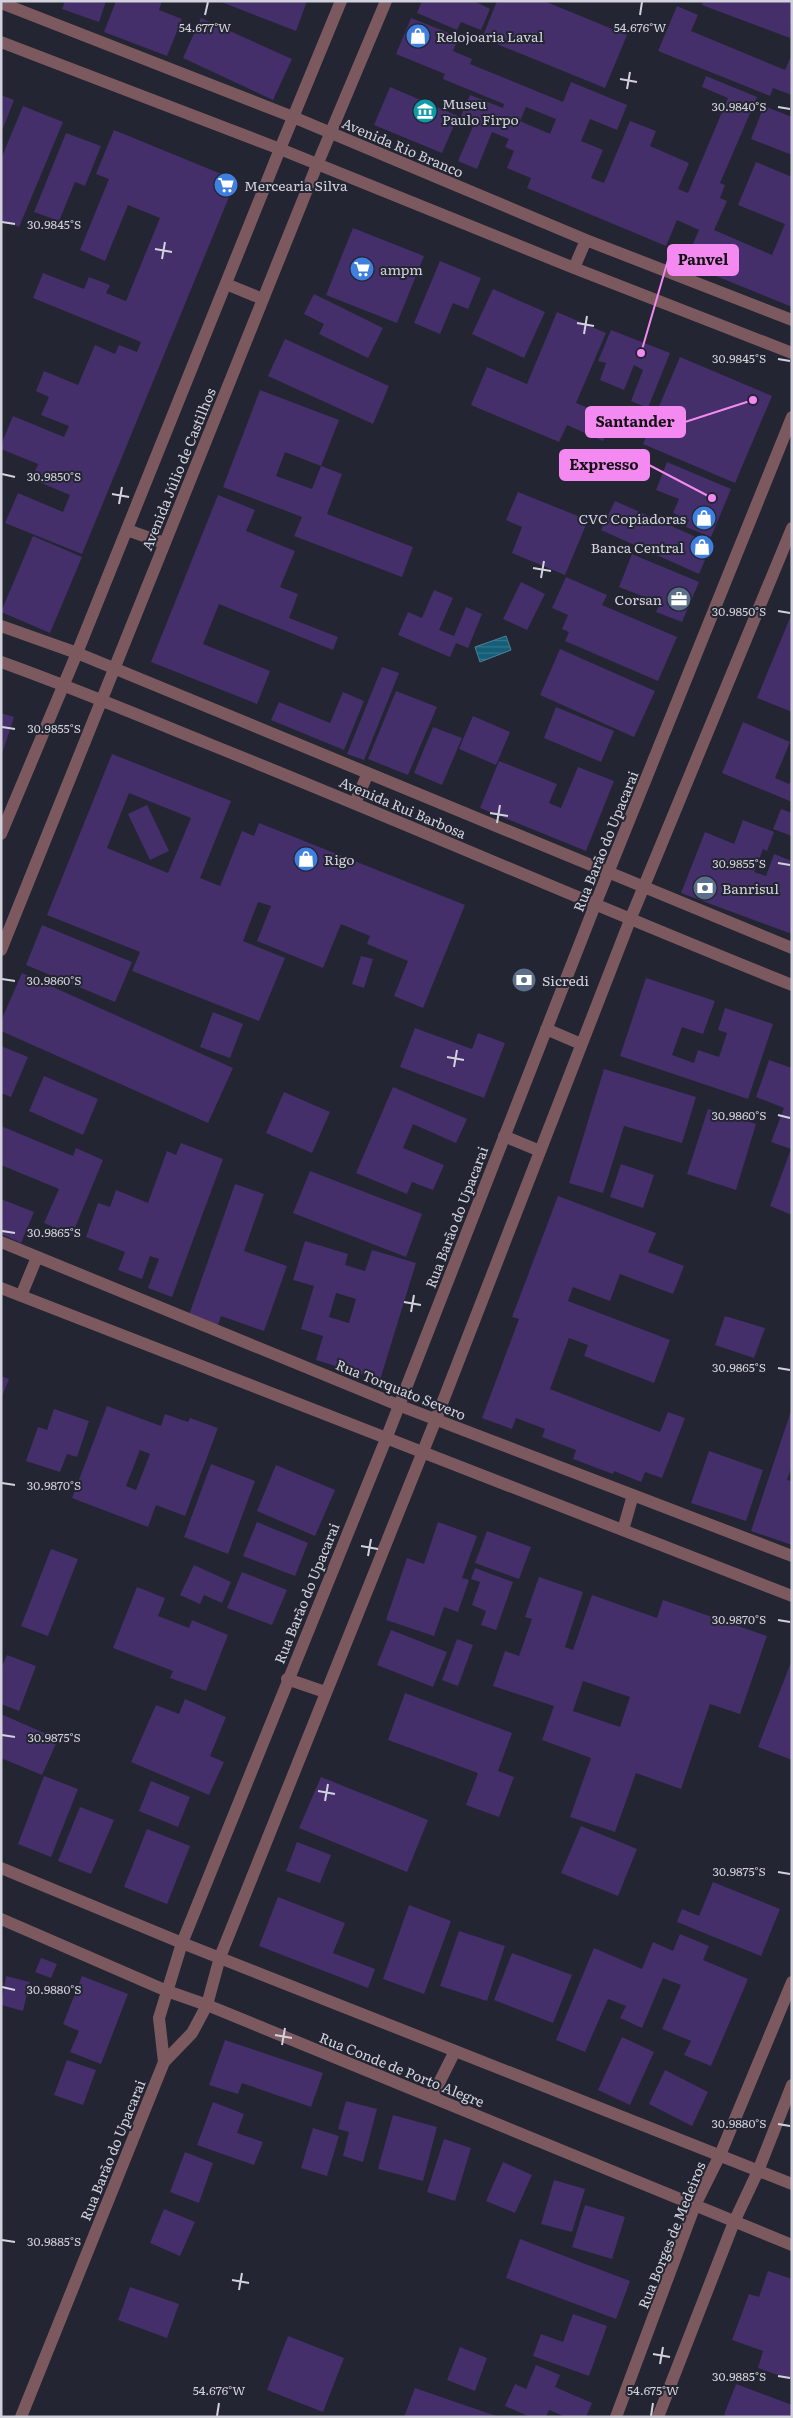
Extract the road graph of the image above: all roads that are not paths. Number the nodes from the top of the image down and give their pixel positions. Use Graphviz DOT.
graph roads {
  1 [pos="341,1"];
  2 [pos="381,2"];
  3 [pos="1,3"];
  4 [pos="1,42"];
  5 [pos="293,116"];
  6 [pos="330,133"];
  7 [pos="280,149"];
  8 [pos="317,165"];
  9 [pos="586,240"];
  10 [pos="574,268"];
  11 [pos="226,284"];
  12 [pos="263,299"];
  13 [pos="792,320"];
  14 [pos="792,353"];
  15 [pos="792,416"];
  16 [pos="792,528"];
  17 [pos="127,530"];
  18 [pos="164,543"];
  19 [pos="1,626"];
  20 [pos="77,653"];
  21 [pos="1,662"];
  22 [pos="113,668"];
  23 [pos="64,684"];
  24 [pos="100,700"];
  25 [pos="368,773"];
  26 [pos="355,803"];
  27 [pos="1,834"];
  28 [pos="609,872"];
  29 [pos="644,888"];
  30 [pos="595,905"];
  31 [pos="630,920"];
  32 [pos="792,948"];
  33 [pos="1,950"];
  34 [pos="792,984"];
  35 [pos="546,1029"];
  36 [pos="581,1044"];
  37 [pos="504,1136"];
  38 [pos="540,1151"];
  39 [pos="1,1242"];
  40 [pos="37,1257"];
  41 [pos="1,1288"];
  42 [pos="21,1296"];
  43 [pos="398,1405"];
  44 [pos="436,1419"];
  45 [pos="386,1439"];
  46 [pos="422,1451"];
  47 [pos="634,1495"];
  48 [pos="622,1530"];
  49 [pos="792,1556"];
  50 [pos="792,1596"];
  51 [pos="287,1680"];
  52 [pos="325,1692"];
  53 [pos="1,1868"];
  54 [pos="1,1919"];
  55 [pos="182,1943"];
  56 [pos="220,1957"];
  57 [pos="792,1982"];
  58 [pos="167,1991"];
  59 [pos="207,2005"];
  60 [pos="456,2051"];
  61 [pos="164,2062"];
  62 [pos="792,2085"];
  63 [pos="432,2097"];
  64 [pos="720,2155"];
  65 [pos="758,2171"];
  66 [pos="792,2184"];
  67 [pos="696,2205"];
  68 [pos="734,2222"];
  69 [pos="792,2245"];
  70 [pos="22,2413"];
  71 [pos="616,2417"];
  72 [pos="658,2417"];
  1 -- 5 [label="street, Avenida Júlio de Castilhos"];
  2 -- 6 [label="street, Avenida Júlio de Castilhos"];
  3 -- 5 [label="street, Avenida Rio Branco"];
  4 -- 7 [label="street"];
  5 -- 6 [label="street, Avenida Rio Branco"];
  5 -- 7 [label="street, Avenida Júlio de Castilhos"];
  6 -- 8 [label="street, Avenida Júlio de Castilhos"];
  6 -- 9 [label="street, Avenida Rio Branco"];
  7 -- 8 [label="street"];
  7 -- 11 [label="street, Avenida Júlio de Castilhos"];
  8 -- 10 [label="street"];
  8 -- 12 [label="street, Avenida Júlio de Castilhos"];
  9 -- 10 [label="street"];
  9 -- 13 [label="street, Avenida Rio Branco"];
  10 -- 14 [label="street"];
  11 -- 12 [label="street"];
  11 -- 17 [label="street, Avenida Júlio de Castilhos"];
  12 -- 18 [label="street, Avenida Júlio de Castilhos"];
  15 -- 28 [label="street, Rua Barão do Upacarai"];
  16 -- 29 [label="street, Rua Barão do Upacarai"];
  17 -- 18 [label="street"];
  17 -- 20 [label="street, Avenida Júlio de Castilhos"];
  18 -- 22 [label="street, Avenida Júlio de Castilhos"];
  19 -- 20 [label="street, Avenida Rui Barbosa"];
  20 -- 22 [label="street, Avenida Rui Barbosa"];
  20 -- 23 [label="street, Avenida Júlio de Castilhos"];
  21 -- 23 [label="street, Avenida Rui Barbosa"];
  22 -- 24 [label="street, Avenida Júlio de Castilhos"];
  22 -- 25 [label="street, Avenida Rui Barbosa"];
  23 -- 24 [label="street, Avenida Rui Barbosa"];
  23 -- 27 [label="street, Avenida Júlio de Castilhos"];
  24 -- 26 [label="street, Avenida Rui Barbosa"];
  24 -- 33 [label="street, Avenida Júlio de Castilhos"];
  25 -- 26 [label="street"];
  25 -- 28 [label="street, Avenida Rui Barbosa"];
  26 -- 30 [label="street, Avenida Rui Barbosa"];
  28 -- 29 [label="street, Avenida Rui Barbosa"];
  28 -- 30 [label="street, Rua Barão do Upacarai"];
  29 -- 31 [label="street, Rua Barão do Upacarai"];
  29 -- 32 [label="street, Avenida Rui Barbosa"];
  30 -- 31 [label="street, Avenida Rui Barbosa"];
  30 -- 35 [label="street, Rua Barão do Upacarai"];
  31 -- 34 [label="street, Avenida Rui Barbosa"];
  31 -- 36 [label="street, Rua Barão do Upacarai"];
  35 -- 36 [label="street"];
  35 -- 37 [label="street, Rua Barão do Upacarai"];
  36 -- 38 [label="street, Rua Barão do Upacarai"];
  37 -- 38 [label="street"];
  37 -- 43 [label="street, Rua Barão do Upacarai"];
  38 -- 44 [label="street, Rua Barão do Upacarai"];
  39 -- 40 [label="street, Rua Torquato Severo"];
  40 -- 42 [label="street"];
  40 -- 43 [label="street, Rua Torquato Severo"];
  41 -- 42 [label="street"];
  42 -- 45 [label="street"];
  43 -- 44 [label="street, Rua Torquato Severo"];
  43 -- 45 [label="street, Rua Barão do Upacarai"];
  44 -- 46 [label="street, Rua Barão do Upacarai"];
  44 -- 47 [label="street, Rua Torquato Severo"];
  45 -- 46 [label="street"];
  45 -- 51 [label="street, Rua Barão do Upacarai"];
  46 -- 48 [label="street"];
  46 -- 52 [label="street, Rua Barão do Upacarai"];
  47 -- 48 [label="street"];
  47 -- 49 [label="street, Rua Torquato Severo"];
  48 -- 50 [label="street"];
  51 -- 52 [label="street"];
  51 -- 55 [label="street, Rua Barão do Upacarai"];
  52 -- 56 [label="street, Rua Barão do Upacarai"];
  53 -- 55 [label="street"];
  54 -- 58 [label="street, Rua Conde de Porto Alegre"];
  55 -- 56 [label="street"];
  55 -- 58 [label="street, Rua Barão do Upacarai"];
  56 -- 59 [label="street, Rua Barão do Upacarai"];
  56 -- 60 [label="street"];
  57 -- 64 [label="street, Rua Borges de Medeiros"];
  58 -- 59 [label="street, Rua Conde de Porto Alegre"];
  58 -- 61 [label="street, Rua Barão do Upacarai"];
  59 -- 61 [label="street, Rua Barão do Upacarai"];
  59 -- 63 [label="street, Rua Conde de Porto Alegre"];
  60 -- 63 [label="street"];
  60 -- 64 [label="street"];
  61 -- 70 [label="street, Rua Barão do Upacarai"];
  62 -- 65 [label="street"];
  63 -- 67 [label="street, Rua Conde de Porto Alegre"];
  64 -- 65 [label="street"];
  64 -- 67 [label="street, Rua Borges de Medeiros"];
  65 -- 66 [label="street"];
  65 -- 68 [label="street"];
  67 -- 68 [label="street, Rua Conde de Porto Alegre"];
  67 -- 71 [label="street, Rua Borges de Medeiros"];
  68 -- 69 [label="street, Rua Conde de Porto Alegre"];
  68 -- 72 [label="street"];
}
